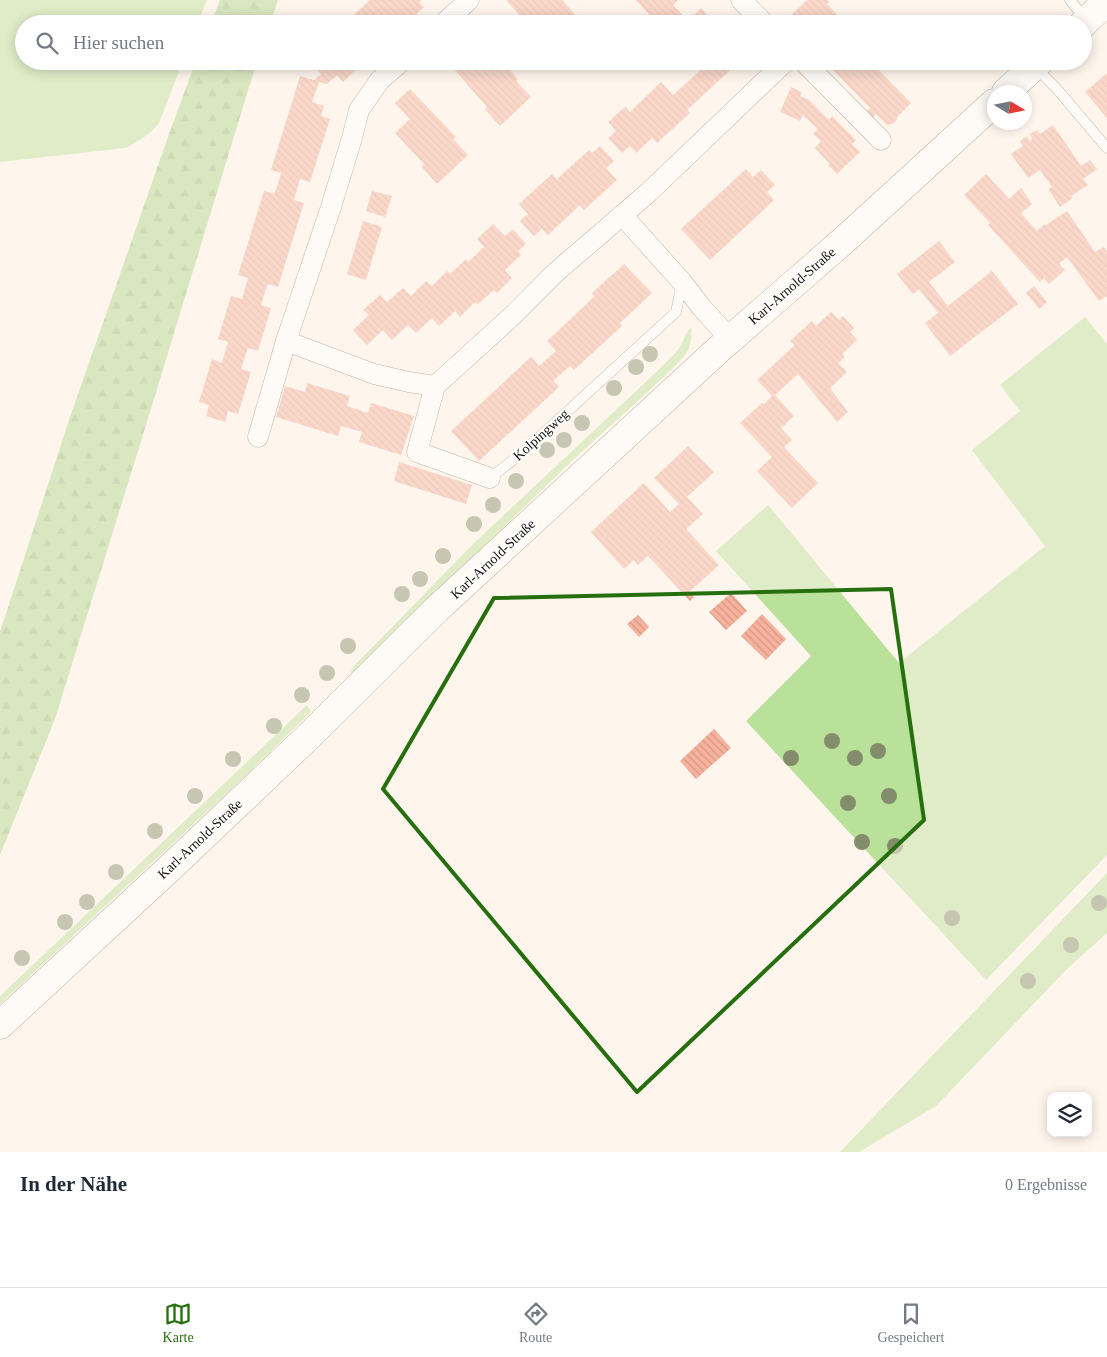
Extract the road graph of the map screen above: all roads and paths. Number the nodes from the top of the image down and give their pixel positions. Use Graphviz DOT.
graph roads {
  1 [pos="469,0"];
  2 [pos="741,0"];
  3 [pos="1107,2"];
  4 [pos="453,15"];
  5 [pos="755,15"];
  6 [pos="1080,15"];
  7 [pos="392,70"];
  8 [pos="776,70"];
  9 [pos="811,70"];
  10 [pos="1031,70"];
  11 [pos="1043,70"];
  12 [pos="1014,85"];
  13 [pos="987,109"];
  14 [pos="881,140"];
  15 [pos="1107,148"];
  16 [pos="622,215"];
  17 [pos="682,282"];
  18 [pos="730,339"];
  19 [pos="286,341"];
  20 [pos="435,386"];
  21 [pos="258,437"];
  22 [pos="490,478"];
  23 [pos="0,1025"];
  1 -- 4 [label="street"];
  2 -- 5 [label="street"];
  3 -- 6 [label="main road"];
  7 -- 19 [label="street"];
  8 -- 16 [label="street"];
  9 -- 14 [label="street"];
  10 -- 12 [label="main road"];
  11 -- 15 [label="lane"];
  13 -- 18 [label="main road, Karl-Arnold-Straße"];
  16 -- 17 [label="street"];
  16 -- 20 [label="street"];
  17 -- 18 [label="street"];
  17 -- 22 [label="lane, Kolpingweg"];
  18 -- 23 [label="main road, Karl-Arnold-Straße"];
  19 -- 20 [label="street"];
  19 -- 21 [label="street"];
  20 -- 22 [label="street, Kolpingweg"];
}
